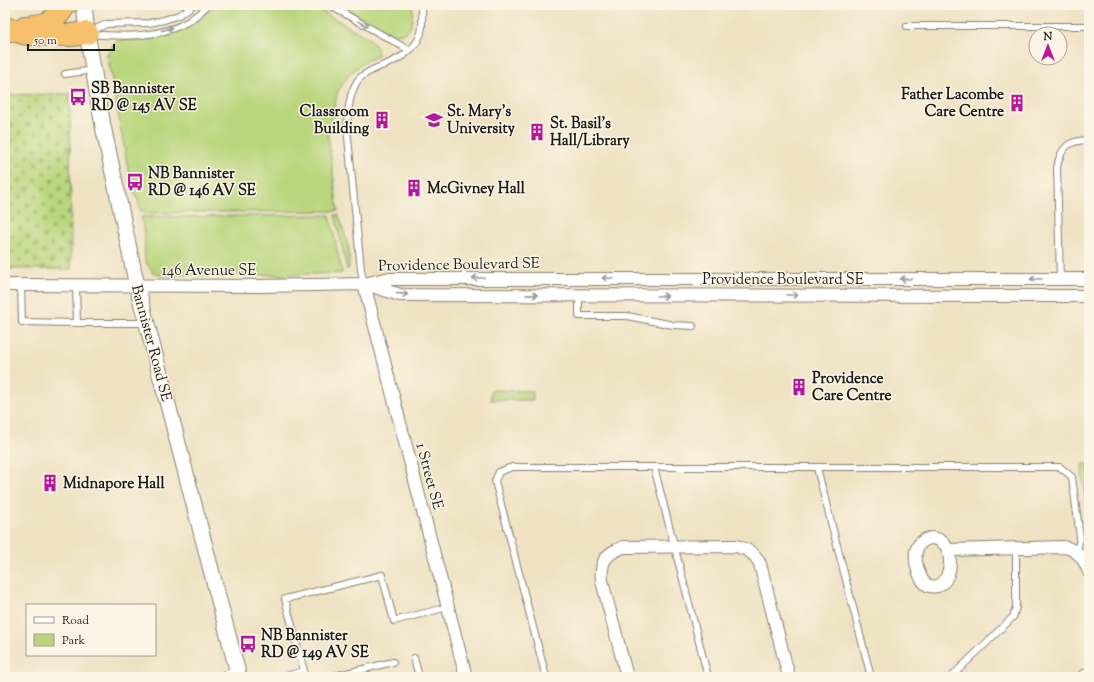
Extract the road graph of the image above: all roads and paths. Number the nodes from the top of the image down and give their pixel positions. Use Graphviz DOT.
graph roads {
  1 [pos="65,5"];
  2 [pos="84,5"];
  3 [pos="193,5"];
  4 [pos="208,5"];
  5 [pos="329,5"];
  6 [pos="422,5"];
  7 [pos="907,26"];
  8 [pos="1089,26"];
  9 [pos="7,28"];
  10 [pos="87,33"];
  11 [pos="409,50"];
  12 [pos="94,70"];
  13 [pos="65,74"];
  14 [pos="1089,140"];
  15 [pos="1060,279"];
  16 [pos="1089,279"];
  17 [pos="364,284"];
  18 [pos="5,285"];
  19 [pos="21,285"];
  20 [pos="76,286"];
  21 [pos="137,286"];
  22 [pos="579,296"];
  23 [pos="1089,296"];
  24 [pos="77,323"];
  25 [pos="147,323"];
  26 [pos="693,326"];
  27 [pos="654,467"];
  28 [pos="817,468"];
  29 [pos="674,547"];
  30 [pos="1016,547"];
  31 [pos="949,550"];
  32 [pos="1077,552"];
  33 [pos="1089,572"];
  34 [pos="448,607"];
  35 [pos="414,658"];
  36 [pos="393,662"];
  37 [pos="238,673"];
  38 [pos="1089,674"];
  39 [pos="219,677"];
  40 [pos="282,677"];
  41 [pos="330,677"];
  42 [pos="419,677"];
  43 [pos="466,677"];
  44 [pos="546,677"];
  45 [pos="627,677"];
  46 [pos="708,677"];
  47 [pos="789,677"];
  48 [pos="871,677"];
  49 [pos="951,677"];
  50 [pos="1083,677"];
  1 -- 9 [label="highway"];
  2 -- 10 [label="street, Bannister Road SE"];
  3 -- 10 [label="lane"];
  10 -- 4 [label="lane, one-way"];
  5 -- 11 [label="lane, one-way"];
  6 -- 11 [label="lane"];
  7 -- 8 [label="lane"];
  9 -- 10 [label="highway"];
  10 -- 12 [label="street, Bannister Road SE"];
  11 -- 17 [label="lane"];
  12 -- 13 [label="lane"];
  12 -- 21 [label="street, Bannister Road SE"];
  14 -- 15 [label="lane"];
  15 -- 16 [label="street, Providence Boulevard SE"];
  15 -- 17 [label="street, Providence Boulevard SE, one-way"];
  17 -- 21 [label="street, 146 Avenue SE"];
  17 -- 22 [label="street, Providence Boulevard SE, one-way"];
  17 -- 34 [label="street, 1 Street SE"];
  18 -- 19 [label="street, 146 Avenue SE"];
  19 -- 20 [label="street, 146 Avenue SE"];
  19 -- 24 [label="lane"];
  20 -- 21 [label="street, 146 Avenue SE"];
  20 -- 24 [label="lane"];
  21 -- 25 [label="street, Bannister Road SE"];
  22 -- 23 [label="street, Providence Boulevard SE, one-way"];
  22 -- 26 [label="lane"];
  24 -- 25 [label="lane"];
  25 -- 37 [label="street, Bannister Road SE"];
  27 -- 28 [label="lane"];
  27 -- 29 [label="lane"];
  27 -- 44 [label="lane"];
  28 -- 32 [label="lane"];
  28 -- 48 [label="lane"];
  29 -- 45 [label="street"];
  29 -- 46 [label="lane"];
  29 -- 47 [label="street"];
  30 -- 31 [label="street"];
  30 -- 32 [label="street"];
  30 -- 49 [label="lane"];
  32 -- 33 [label="street"];
  34 -- 40 [label="lane"];
  34 -- 43 [label="street, 1 Street SE"];
  35 -- 42 [label="lane"];
  36 -- 41 [label="lane"];
  37 -- 39 [label="lane"];
  38 -- 50 [label="street"];
}
